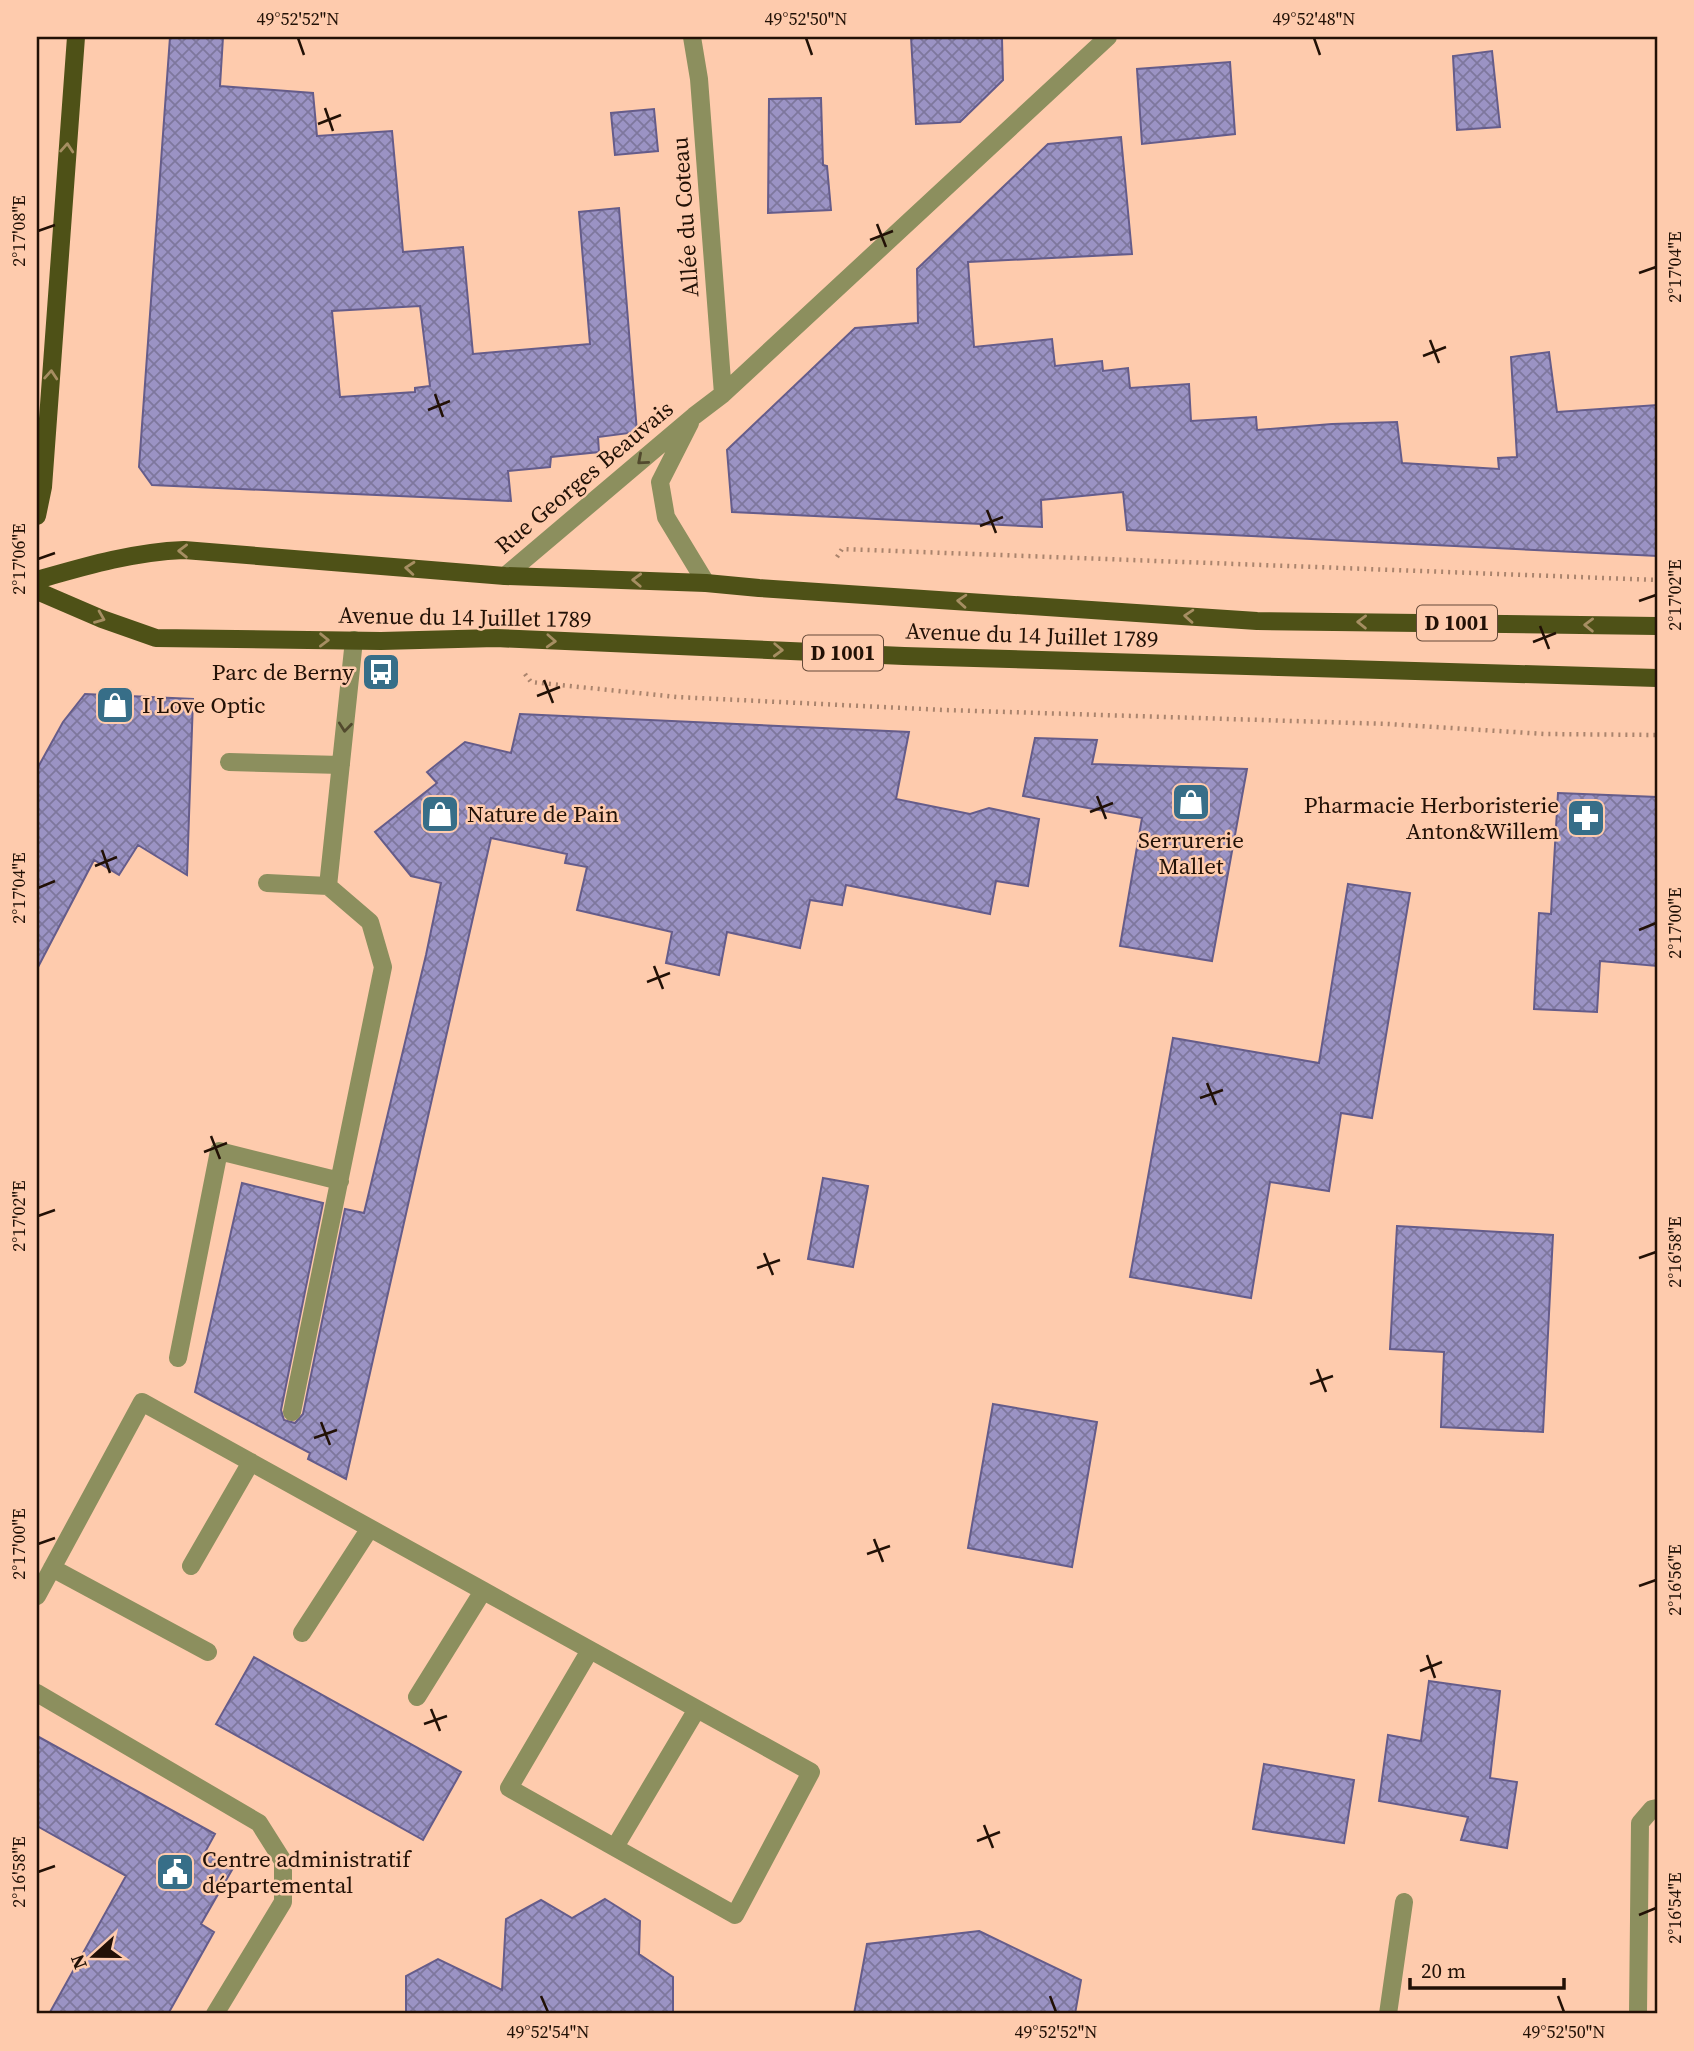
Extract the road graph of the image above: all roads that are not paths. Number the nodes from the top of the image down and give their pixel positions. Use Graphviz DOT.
graph roads {
  1 [pos="76,37"];
  2 [pos="692,37"];
  3 [pos="1108,37"];
  4 [pos="723,394"];
  5 [pos="694,416"];
  6 [pos="37,516"];
  7 [pos="505,576"];
  8 [pos="37,580"];
  9 [pos="705,583"];
  10 [pos="37,591"];
  11 [pos="1657,626"];
  12 [pos="354,640"];
  13 [pos="1657,678"];
  14 [pos="229,762"];
  15 [pos="341,765"];
  16 [pos="267,883"];
  17 [pos="328,887"];
  18 [pos="340,1181"];
  19 [pos="178,1358"];
  20 [pos="292,1412"];
  21 [pos="251,1462"];
  22 [pos="370,1528"];
  23 [pos="191,1566"];
  24 [pos="52,1568"];
  25 [pos="484,1591"];
  26 [pos="37,1596"];
  27 [pos="302,1633"];
  28 [pos="590,1650"];
  29 [pos="208,1652"];
  30 [pos="37,1693"];
  31 [pos="417,1697"];
  32 [pos="697,1709"];
  33 [pos="1657,1808"];
  34 [pos="615,1847"];
  35 [pos="1404,1902"];
  36 [pos="215,2014"];
  37 [pos="1388,2014"];
  38 [pos="1638,2014"];
  6 -- 1 [label="main road, one-way"];
  2 -- 4 [label="street, Allée du Coteau"];
  3 -- 4 [label="street, Rue Georges Beauvais"];
  4 -- 5 [label="street, Rue Georges Beauvais"];
  5 -- 7 [label="street, Rue Georges Beauvais, one-way"];
  5 -- 9 [label="street, Rue Georges Beauvais"];
  7 -- 8 [label="main road, Avenue du 14 Juillet 1789 / D 1001, one-way"];
  9 -- 7 [label="main road, Avenue du 14 Juillet 1789 / D 1001, one-way"];
  11 -- 9 [label="main road, Avenue du 14 Juillet 1789 / D 1001, one-way"];
  10 -- 12 [label="main road, Avenue du 14 Juillet 1789 / D 1001, one-way"];
  12 -- 13 [label="main road, Avenue du 14 Juillet 1789 / D 1001, one-way"];
  12 -- 15 [label="street, one-way"];
  14 -- 15 [label="street"];
  15 -- 17 [label="street"];
  16 -- 17 [label="street"];
  17 -- 18 [label="street"];
  18 -- 19 [label="street"];
  18 -- 20 [label="street"];
  21 -- 22 [label="street"];
  21 -- 23 [label="street"];
  21 -- 24 [label="street"];
  22 -- 25 [label="street"];
  22 -- 27 [label="street"];
  24 -- 26 [label="street"];
  24 -- 29 [label="street"];
  25 -- 28 [label="street"];
  25 -- 31 [label="street"];
  28 -- 32 [label="street"];
  28 -- 34 [label="street"];
  30 -- 36 [label="street"];
  32 -- 34 [label="street"];
  32 -- 34 [label="street"];
  33 -- 38 [label="street"];
  35 -- 37 [label="street"];
}
